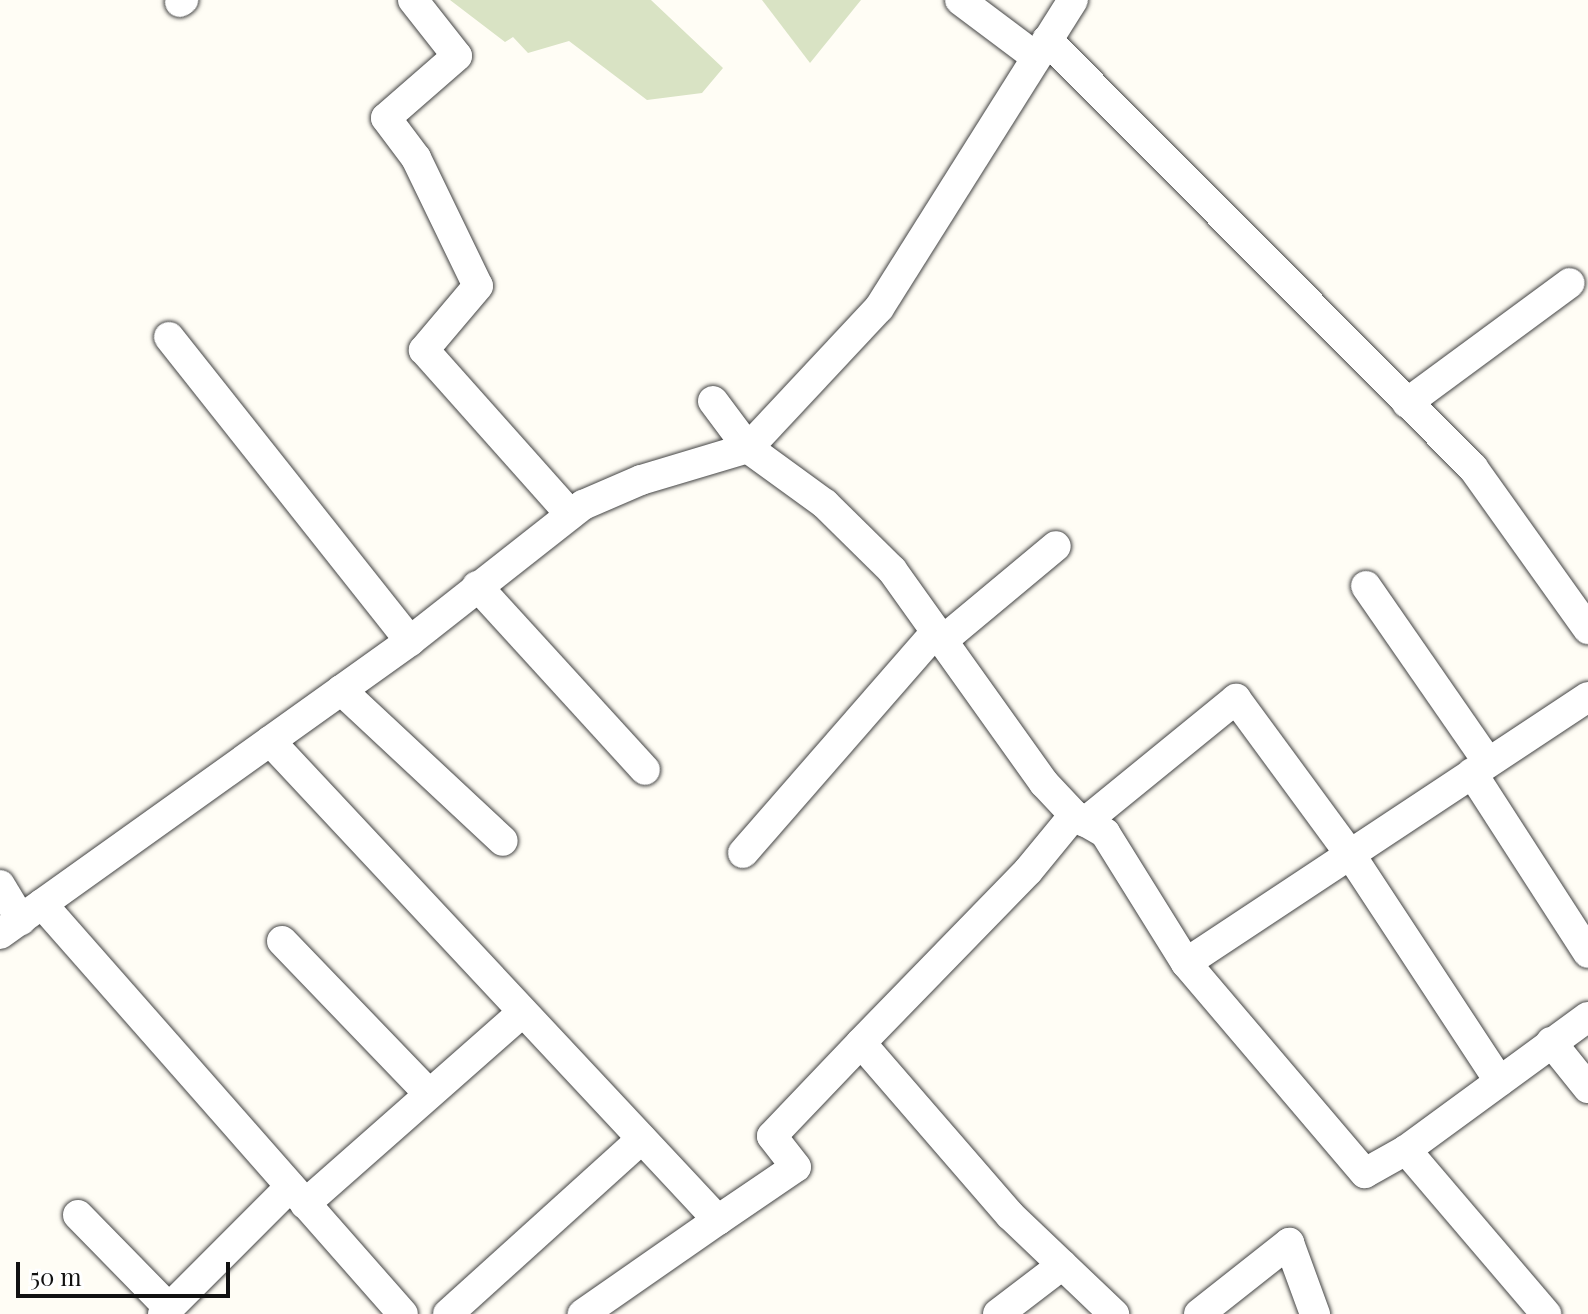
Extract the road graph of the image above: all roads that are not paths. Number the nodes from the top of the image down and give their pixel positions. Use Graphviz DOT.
graph roads {
  1 [pos="413,0"];
  2 [pos="960,0"];
  3 [pos="1073,0"];
  4 [pos="1041,49"];
  5 [pos="1570,283"];
  6 [pos="169,337"];
  7 [pos="713,401"];
  8 [pos="1407,403"];
  9 [pos="748,448"];
  10 [pos="570,514"];
  11 [pos="1056,546"];
  12 [pos="477,586"];
  13 [pos="1366,586"];
  14 [pos="1588,629"];
  15 [pos="939,636"];
  16 [pos="410,641"];
  17 [pos="341,690"];
  18 [pos="1588,697"];
  19 [pos="270,741"];
  20 [pos="1480,767"];
  21 [pos="645,770"];
  22 [pos="1080,818"];
  23 [pos="503,841"];
  24 [pos="743,853"];
  25 [pos="1350,854"];
  26 [pos="0,885"];
  27 [pos="21,919"];
  28 [pos="282,941"];
  29 [pos="1588,953"];
  30 [pos="1186,963"];
  31 [pos="523,1012"];
  32 [pos="1588,1017"];
  33 [pos="1551,1042"];
  34 [pos="861,1043"];
  35 [pos="1499,1081"];
  36 [pos="1588,1088"];
  37 [pos="429,1094"];
  38 [pos="642,1139"];
  39 [pos="1406,1150"];
  40 [pos="298,1196"];
  41 [pos="78,1215"];
  42 [pos="718,1220"];
  43 [pos="1062,1265"];
  44 [pos="166,1311"];
  45 [pos="403,1314"];
  46 [pos="448,1314"];
  47 [pos="583,1314"];
  48 [pos="998,1314"];
  49 [pos="1114,1314"];
  50 [pos="1199,1314"];
  51 [pos="1315,1314"];
  52 [pos="1546,1314"];
  1 -- 10 [label="street"];
  2 -- 4 [label="street"];
  3 -- 4 [label="street"];
  4 -- 8 [label="street"];
  4 -- 9 [label="street"];
  5 -- 8 [label="street"];
  6 -- 16 [label="street"];
  7 -- 9 [label="street"];
  8 -- 14 [label="street"];
  9 -- 10 [label="street"];
  9 -- 15 [label="street"];
  10 -- 12 [label="street"];
  11 -- 15 [label="street"];
  12 -- 16 [label="street"];
  12 -- 21 [label="street"];
  13 -- 20 [label="street"];
  15 -- 22 [label="street"];
  15 -- 24 [label="street"];
  16 -- 17 [label="street"];
  17 -- 19 [label="street"];
  17 -- 23 [label="street"];
  18 -- 20 [label="street"];
  19 -- 27 [label="street"];
  19 -- 31 [label="street"];
  20 -- 25 [label="street"];
  20 -- 29 [label="street"];
  22 -- 25 [label="street"];
  22 -- 30 [label="street"];
  22 -- 34 [label="street"];
  25 -- 30 [label="street"];
  25 -- 35 [label="street"];
  26 -- 27 [label="street"];
  27 -- 40 [label="street"];
  28 -- 37 [label="street"];
  30 -- 39 [label="street"];
  31 -- 37 [label="street"];
  31 -- 38 [label="street"];
  32 -- 33 [label="street"];
  33 -- 35 [label="street"];
  33 -- 36 [label="street"];
  34 -- 42 [label="street"];
  34 -- 43 [label="street"];
  35 -- 39 [label="street"];
  37 -- 40 [label="street"];
  38 -- 42 [label="street"];
  38 -- 46 [label="street"];
  39 -- 52 [label="street"];
  40 -- 44 [label="street"];
  40 -- 45 [label="street"];
  41 -- 44 [label="street"];
  42 -- 47 [label="street"];
  43 -- 48 [label="street"];
  43 -- 49 [label="street"];
  50 -- 51 [label="street"];
}
